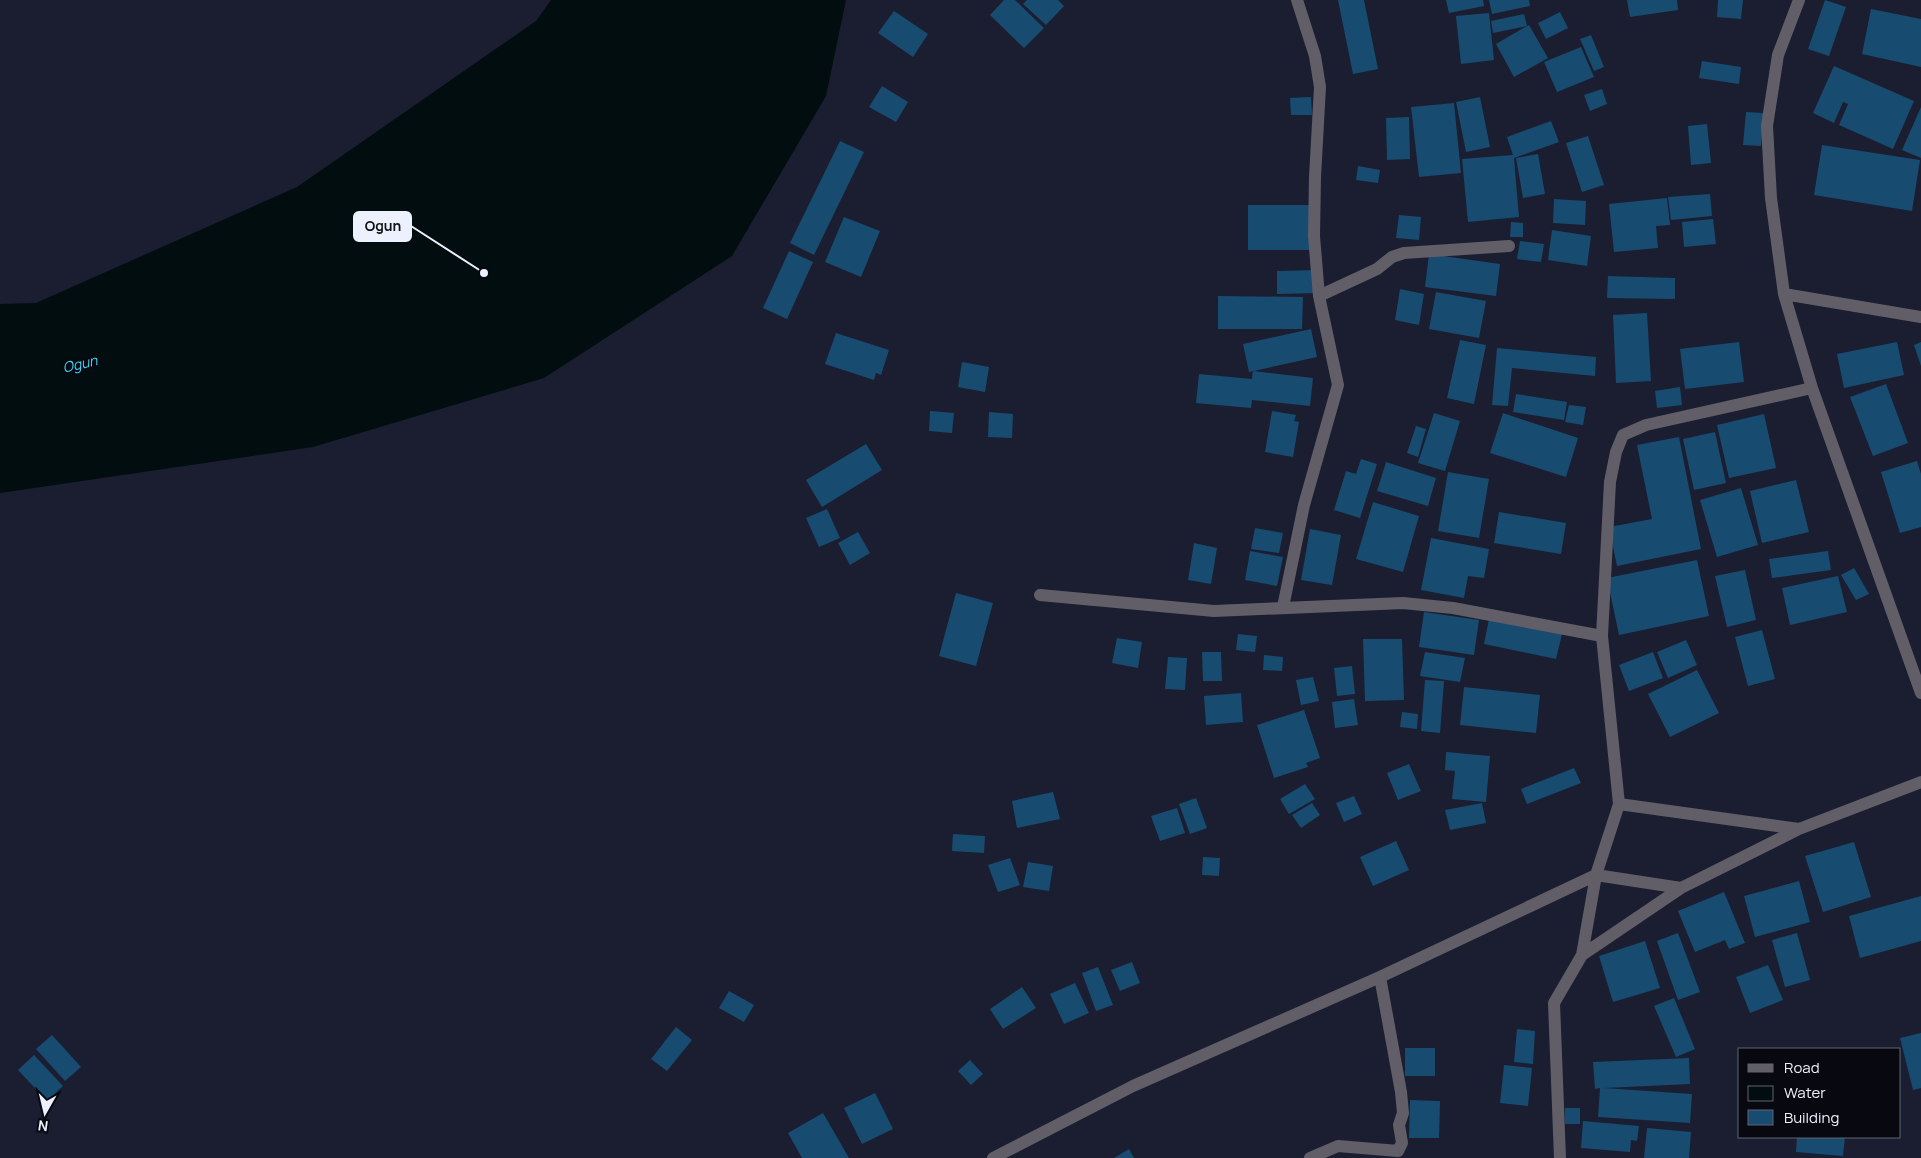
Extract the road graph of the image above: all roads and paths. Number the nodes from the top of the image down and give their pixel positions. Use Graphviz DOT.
graph roads {
  1 [pos="1298,0"];
  2 [pos="1799,0"];
  3 [pos="1509,246"];
  4 [pos="1784,294"];
  5 [pos="1318,296"];
  6 [pos="1921,318"];
  7 [pos="1812,388"];
  8 [pos="1040,595"];
  9 [pos="1283,607"];
  10 [pos="1602,636"];
  11 [pos="1915,664"];
  12 [pos="1921,693"];
  13 [pos="1921,782"];
  14 [pos="1619,804"];
  15 [pos="1800,829"];
  16 [pos="1596,875"];
  17 [pos="1681,888"];
  18 [pos="1582,955"];
  19 [pos="1380,977"];
  20 [pos="993,1158"];
  21 [pos="1310,1158"];
  22 [pos="1560,1158"];
  1 -- 5 [label="street"];
  2 -- 4 [label="street"];
  3 -- 5 [label="street"];
  4 -- 6 [label="street"];
  4 -- 7 [label="street"];
  5 -- 9 [label="street"];
  7 -- 10 [label="street"];
  7 -- 11 [label="street"];
  8 -- 9 [label="street"];
  9 -- 10 [label="street"];
  10 -- 14 [label="street"];
  11 -- 12 [label="street"];
  13 -- 15 [label="street"];
  14 -- 15 [label="street"];
  14 -- 16 [label="street"];
  15 -- 17 [label="street"];
  16 -- 17 [label="street"];
  16 -- 18 [label="street"];
  16 -- 19 [label="street"];
  17 -- 18 [label="street"];
  18 -- 22 [label="street"];
  19 -- 20 [label="street"];
  19 -- 21 [label="street"];
}
